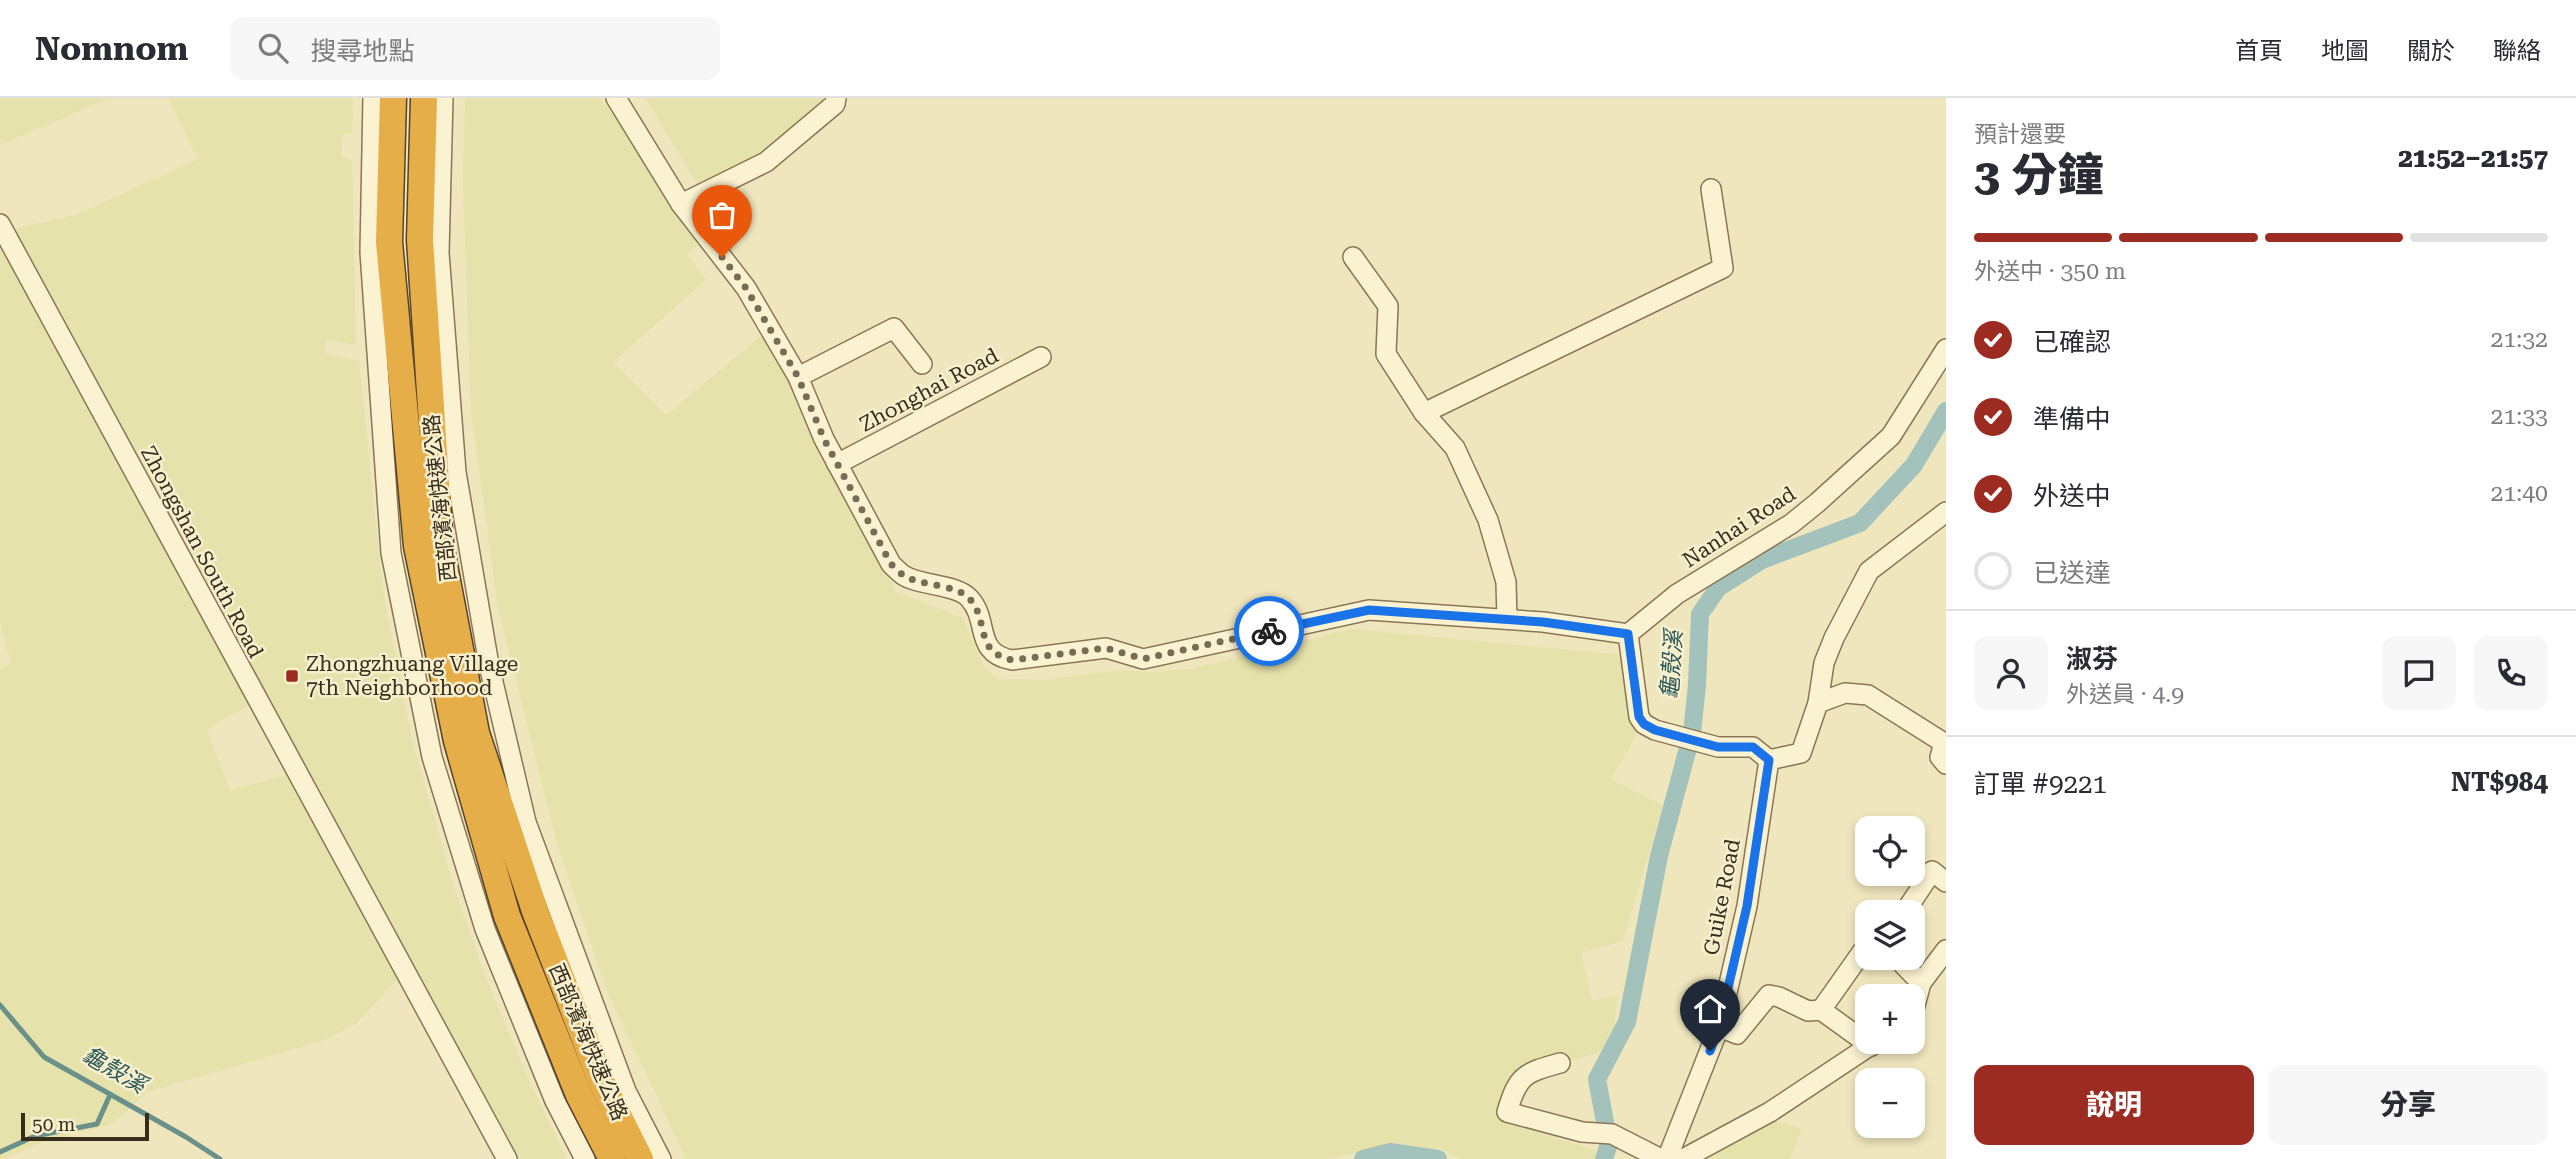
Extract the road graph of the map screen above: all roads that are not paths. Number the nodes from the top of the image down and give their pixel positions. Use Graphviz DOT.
graph roads {
  1 [pos="373,98"];
  2 [pos="393,98"];
  3 [pos="424,98"];
  4 [pos="443,98"];
  5 [pos="616,98"];
  6 [pos="836,98"];
  7 [pos="1711,190"];
  8 [pos="681,204"];
  9 [pos="0,224"];
  10 [pos="1353,257"];
  11 [pos="1946,349"];
  12 [pos="1041,357"];
  13 [pos="922,364"];
  14 [pos="798,377"];
  15 [pos="1424,414"];
  16 [pos="837,464"];
  17 [pos="1946,512"];
  18 [pos="1507,620"];
  19 [pos="1628,634"];
  20 [pos="1818,703"];
  21 [pos="1769,760"];
  22 [pos="1946,764"];
  23 [pos="1946,882"];
  24 [pos="1913,900"];
  25 [pos="1946,950"];
  26 [pos="1855,962"];
  27 [pos="1908,970"];
  28 [pos="1921,983"];
  29 [pos="1821,1010"];
  30 [pos="1719,1027"];
  31 [pos="1855,1031"];
  32 [pos="1857,1054"];
  33 [pos="1560,1063"];
  34 [pos="507,1159"];
  35 [pos="585,1159"];
  36 [pos="612,1159"];
  37 [pos="640,1159"];
  38 [pos="661,1159"];
  39 [pos="1661,1159"];
  40 [pos="1667,1159"];
  41 [pos="1683,1159"];
  1 -- 35 [label="street"];
  2 -- 36 [label="highway, 西部濱海快速公路"];
  3 -- 37 [label="highway, 西部濱海快速公路"];
  4 -- 38 [label="street"];
  5 -- 8 [label="street"];
  6 -- 8 [label="street"];
  7 -- 15 [label="street"];
  8 -- 14 [label="street"];
  9 -- 34 [label="street, Zhongshan South Road"];
  10 -- 15 [label="street"];
  11 -- 19 [label="street, Nanhai Road"];
  12 -- 16 [label="street, Zhonghai Road"];
  13 -- 14 [label="street"];
  14 -- 16 [label="street"];
  15 -- 18 [label="street"];
  16 -- 18 [label="street"];
  17 -- 20 [label="street"];
  18 -- 19 [label="street"];
  19 -- 21 [label="street"];
  20 -- 21 [label="street"];
  20 -- 22 [label="street"];
  21 -- 30 [label="street, Guike Road"];
  23 -- 24 [label="street"];
  25 -- 28 [label="street"];
  26 -- 29 [label="street"];
  27 -- 28 [label="street"];
  29 -- 30 [label="street"];
  29 -- 31 [label="street"];
  30 -- 40 [label="street, Guike Road"];
  32 -- 41 [label="street"];
  33 -- 39 [label="street"];
}
